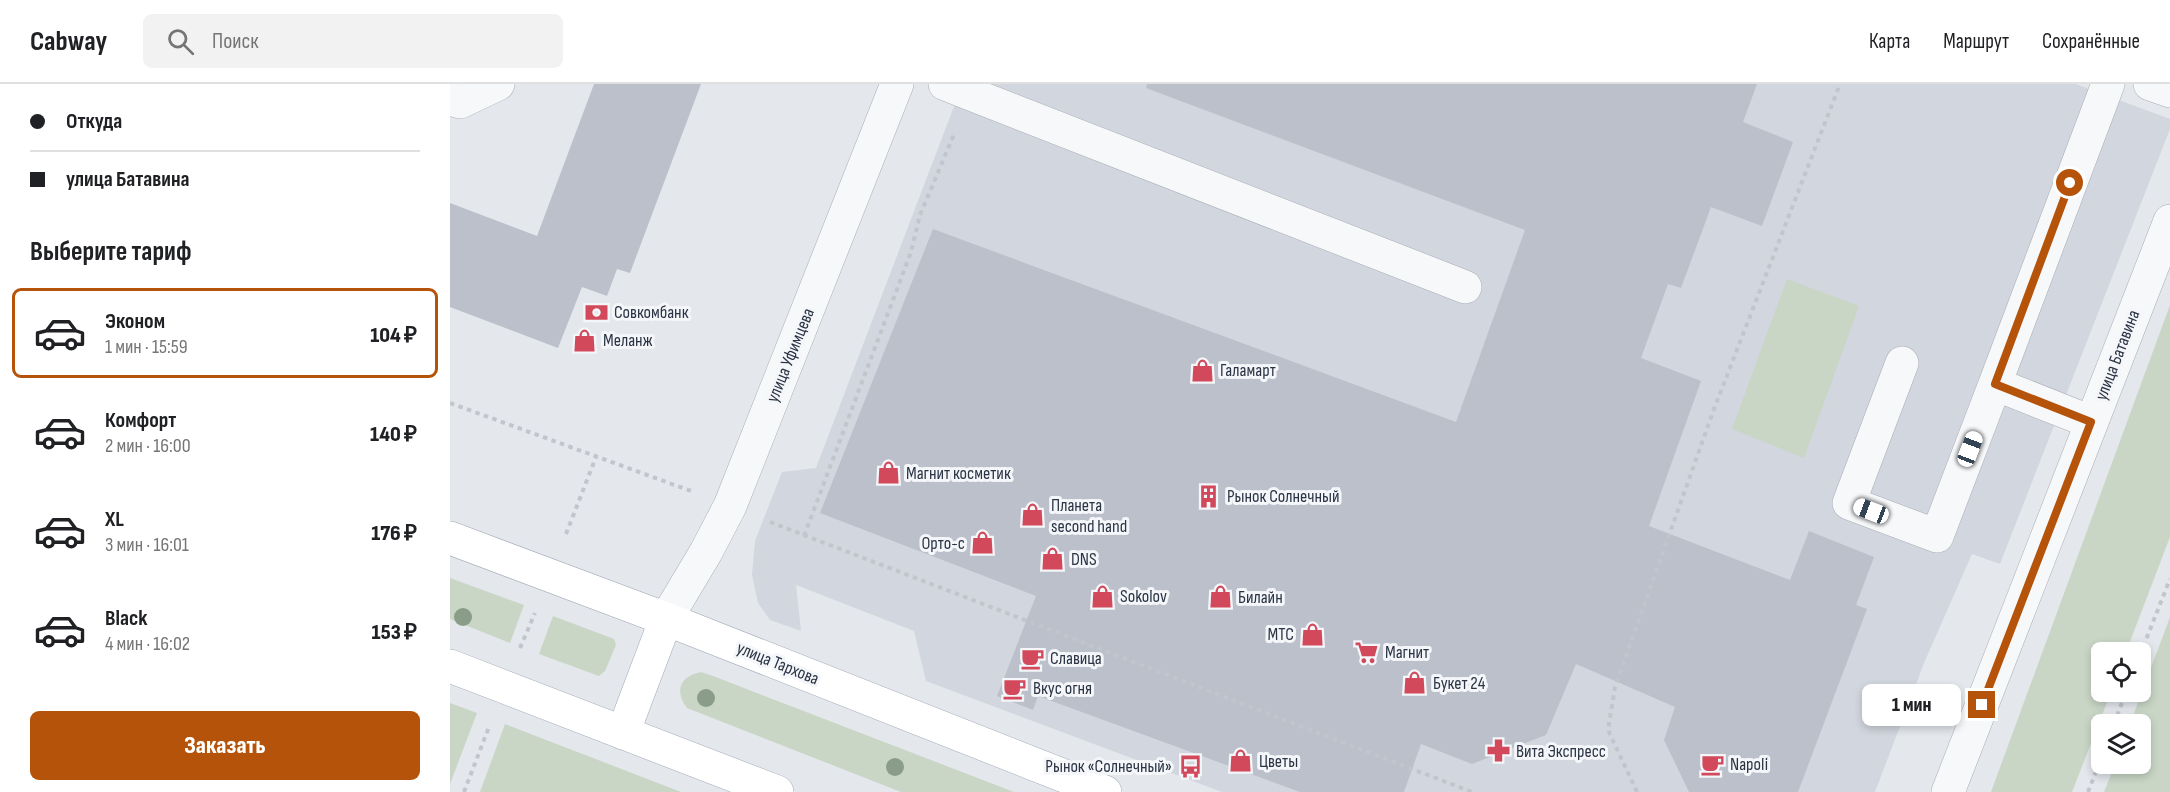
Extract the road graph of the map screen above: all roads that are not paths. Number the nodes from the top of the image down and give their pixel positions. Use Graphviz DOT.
graph roads {
  1 [pos="498,84"];
  2 [pos="897,84"];
  3 [pos="2108,84"];
  4 [pos="2150,84"];
  5 [pos="958,89"];
  6 [pos="2170,92"];
  7 [pos="450,99"];
  8 [pos="2170,221"];
  9 [pos="1465,287"];
  10 [pos="1902,363"];
  11 [pos="1995,384"];
  12 [pos="2091,422"];
  13 [pos="450,538"];
  14 [pos="666,619"];
  15 [pos="450,666"];
  16 [pos="623,733"];
  17 [pos="777,792"];
  18 [pos="1105,792"];
  19 [pos="1948,792"];
  1 -- 7 [label="street"];
  2 -- 14 [label="street, улица Уфимцева"];
  3 -- 11 [label="street"];
  4 -- 6 [label="street"];
  5 -- 9 [label="street"];
  8 -- 12 [label="street, улица Батавина"];
  10 -- 11 [label="street"];
  11 -- 12 [label="street"];
  12 -- 19 [label="street, улица Батавина"];
  13 -- 14 [label="main road, улица Тархова"];
  14 -- 16 [label="main road"];
  14 -- 18 [label="main road, улица Тархова"];
  15 -- 16 [label="main road"];
  16 -- 17 [label="main road"];
}
